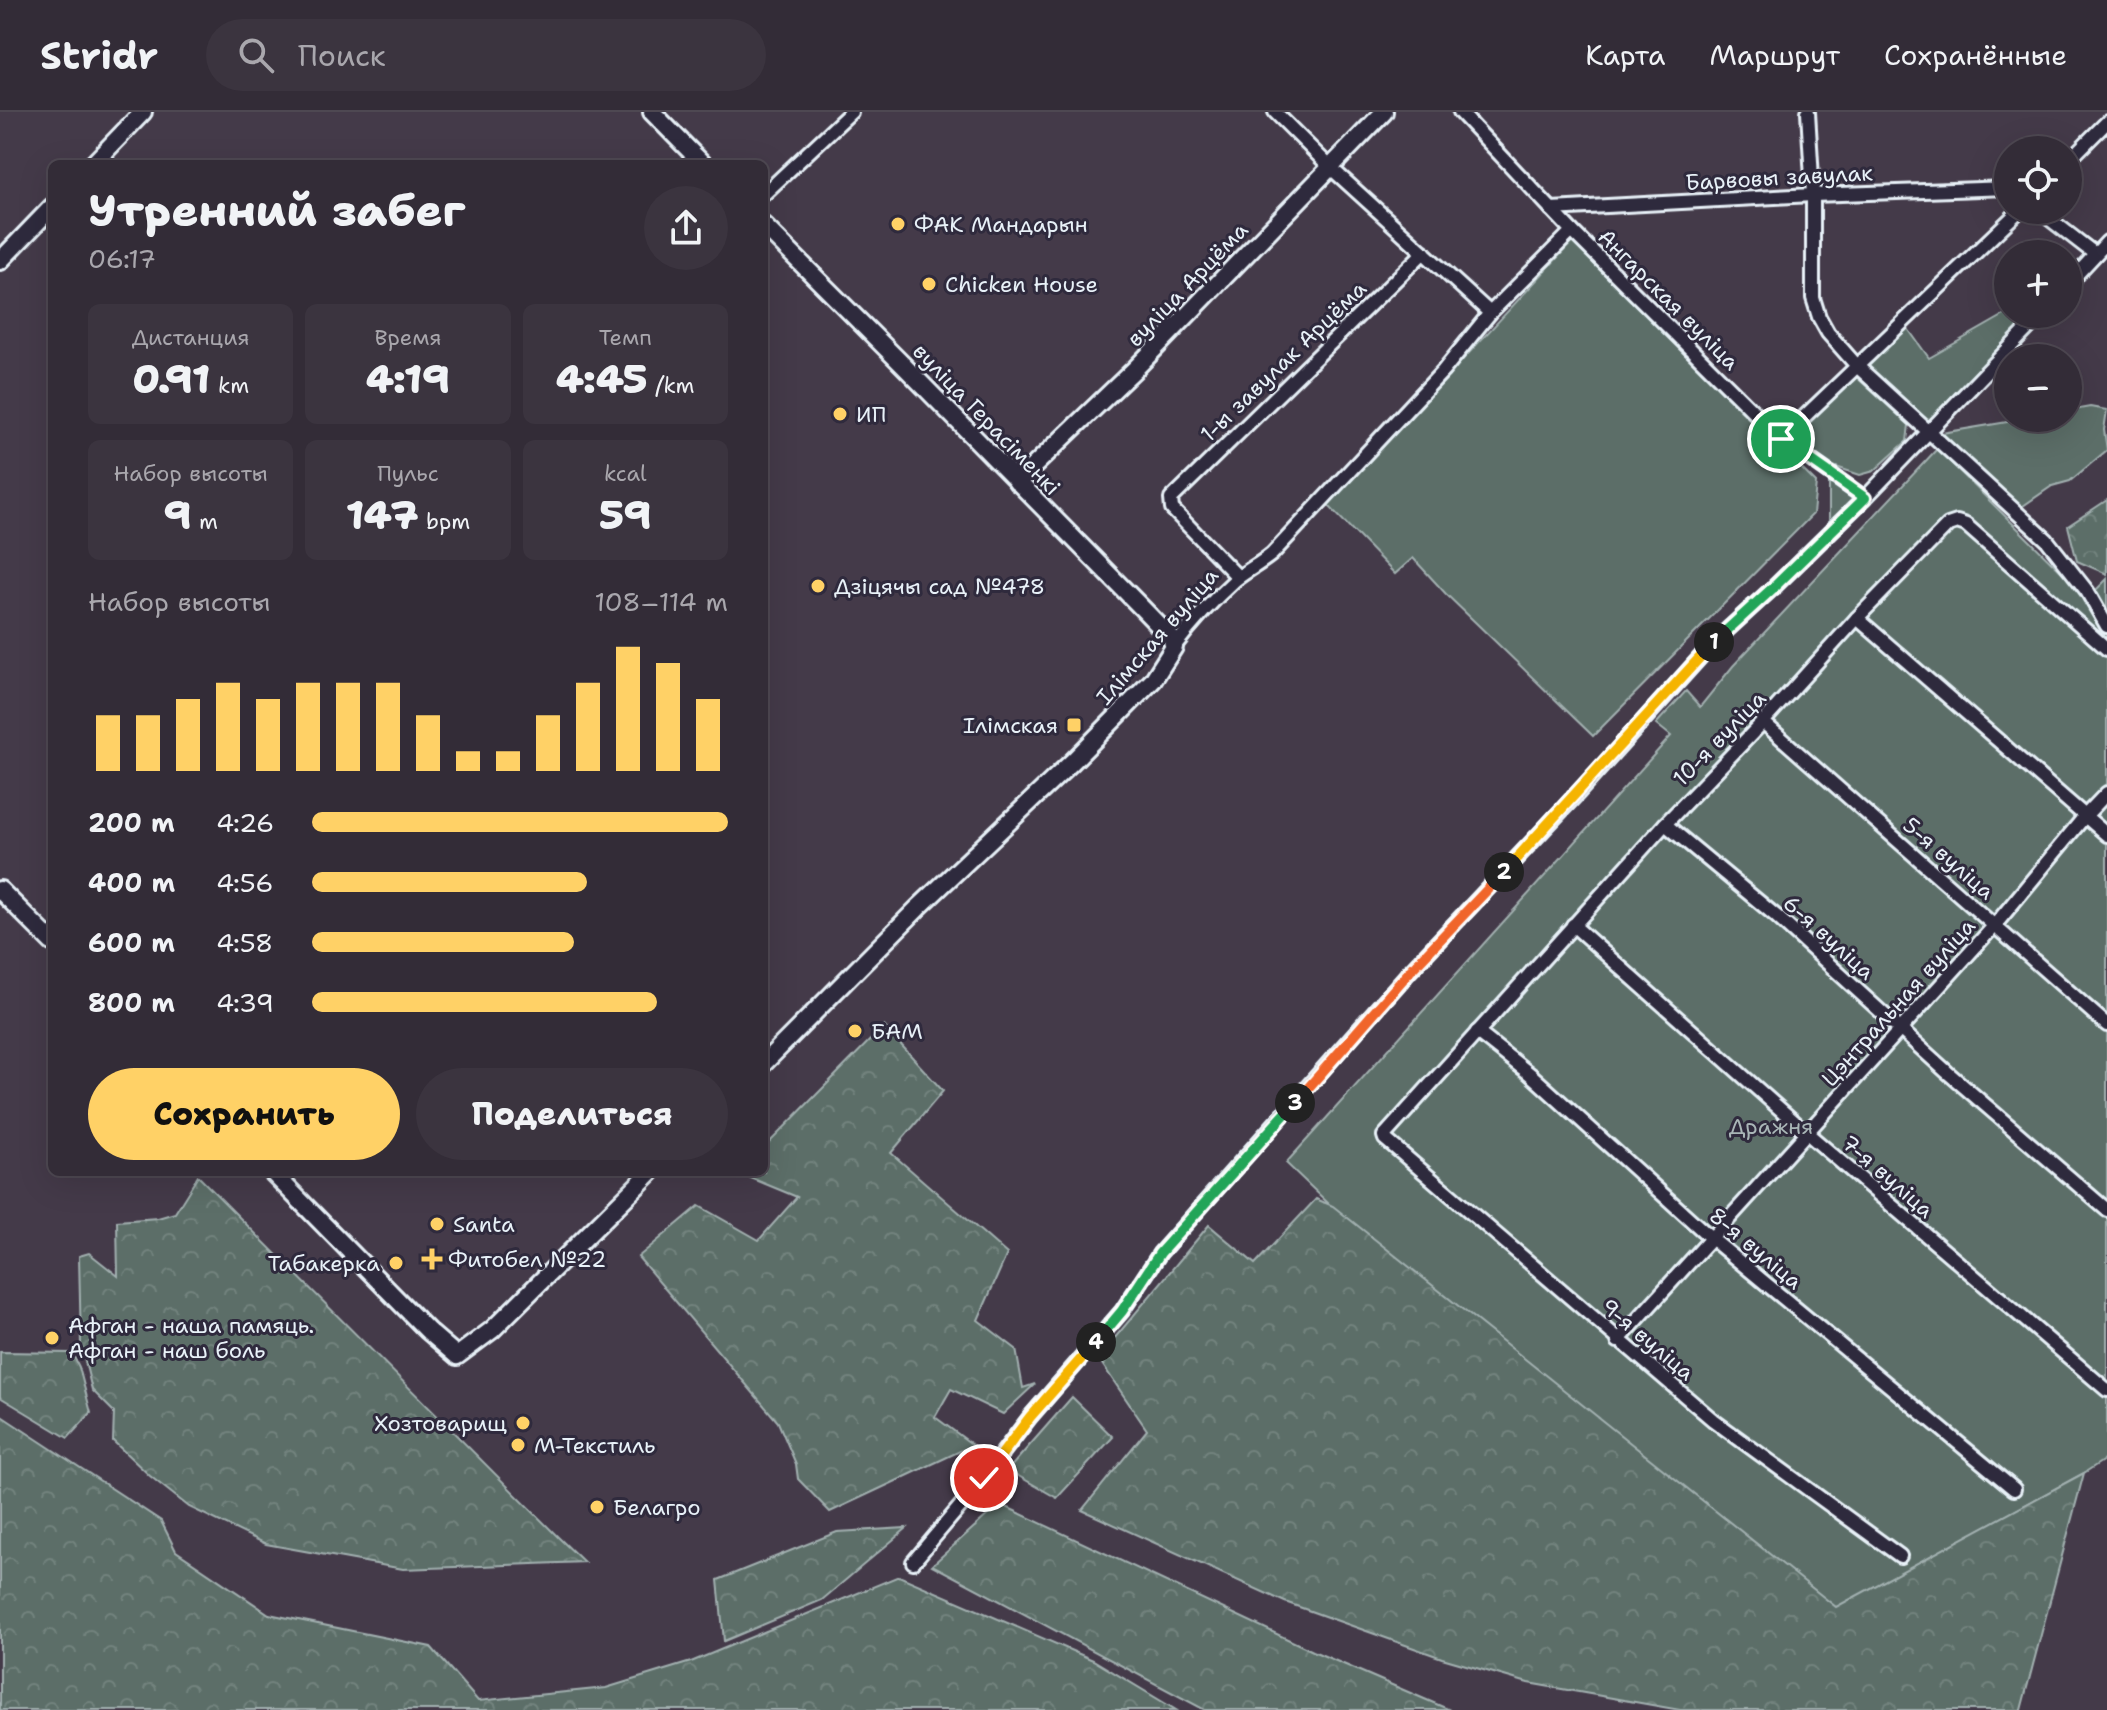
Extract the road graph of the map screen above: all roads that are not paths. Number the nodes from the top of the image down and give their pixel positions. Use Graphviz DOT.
graph roads {
  1 [pos="143,112"];
  2 [pos="652,112"];
  3 [pos="851,112"];
  4 [pos="1275,112"];
  5 [pos="1384,112"];
  6 [pos="1460,112"];
  7 [pos="1808,112"];
  8 [pos="2107,122"];
  9 [pos="2082,147"];
  10 [pos="97,160"];
  11 [pos="699,160"];
  12 [pos="1331,168"];
  13 [pos="1994,189"];
  14 [pos="768,190"];
  15 [pos="1813,195"];
  16 [pos="1551,209"];
  17 [pos="48,211"];
  18 [pos="2005,224"];
  19 [pos="2056,224"];
  20 [pos="768,230"];
  21 [pos="1572,231"];
  22 [pos="2107,242"];
  23 [pos="1424,252"];
  24 [pos="2095,254"];
  25 [pos="0,261"];
  26 [pos="2082,268"];
  27 [pos="1490,313"];
  28 [pos="2028,328"];
  29 [pos="1857,366"];
  30 [pos="1929,431"];
  31 [pos="1781,439"];
  32 [pos="1017,482"];
  33 [pos="1865,498"];
  34 [pos="1238,577"];
  35 [pos="1857,618"];
  36 [pos="2107,626"];
  37 [pos="1174,647"];
  38 [pos="2107,649"];
  39 [pos="1763,722"];
  40 [pos="2107,793"];
  41 [pos="2085,816"];
  42 [pos="1665,824"];
  43 [pos="2107,835"];
  44 [pos="0,890"];
  45 [pos="1573,925"];
  46 [pos="1995,925"];
  47 [pos="48,938"];
  48 [pos="2107,1025"];
  49 [pos="1900,1029"];
  50 [pos="1477,1032"];
  51 [pos="768,1059"];
  52 [pos="1807,1133"];
  53 [pos="1384,1136"];
  54 [pos="276,1176"];
  55 [pos="647,1176"];
  56 [pos="2107,1210"];
  57 [pos="1712,1239"];
  58 [pos="1618,1341"];
  59 [pos="2107,1390"];
  60 [pos="2014,1489"];
  61 [pos="1900,1556"];
  62 [pos="913,1562"];
  1 -- 10 [label="street"];
  2 -- 11 [label="street"];
  3 -- 14 [label="street"];
  4 -- 12 [label="street"];
  5 -- 12 [label="street, вуліца Арцёма"];
  6 -- 16 [label="street, Ангарская вуліца"];
  7 -- 15 [label="street"];
  8 -- 9 [label="street"];
  12 -- 23 [label="street"];
  12 -- 32 [label="street, вуліца Арцёма"];
  13 -- 15 [label="street, Барвовы завулак"];
  15 -- 16 [label="street, Барвовы завулак"];
  15 -- 29 [label="street"];
  16 -- 21 [label="street, Ангарская вуліца"];
  17 -- 25 [label="street"];
  18 -- 29 [label="street"];
  19 -- 24 [label="street"];
  20 -- 32 [label="street, вуліца Герасіменкі"];
  21 -- 27 [label="street, Ілімская вуліца"];
  21 -- 31 [label="street, Ангарская вуліца"];
  22 -- 24 [label="street"];
  23 -- 27 [label="street"];
  23 -- 34 [label="street, 1-ы завулак Арцёма"];
  24 -- 26 [label="street"];
  27 -- 34 [label="street, Ілімская вуліца"];
  28 -- 30 [label="street"];
  29 -- 30 [label="street"];
  29 -- 31 [label="street"];
  30 -- 33 [label="street"];
  30 -- 36 [label="street"];
  31 -- 33 [label="street, Ангарская вуліца"];
  32 -- 37 [label="street, вуліца Герасіменкі"];
  33 -- 62 [label="street"];
  34 -- 37 [label="street, Ілімская вуліца"];
  35 -- 38 [label="street, 10-я вуліца"];
  35 -- 39 [label="street, 10-я вуліца"];
  35 -- 41 [label="street"];
  37 -- 51 [label="street, Ілімская вуліца"];
  39 -- 42 [label="street, 10-я вуліца"];
  39 -- 46 [label="street, 5-я вуліца"];
  40 -- 41 [label="street, Цэнтральная вуліца"];
  41 -- 43 [label="street"];
  41 -- 46 [label="street, Цэнтральная вуліца"];
  42 -- 45 [label="street, 10-я вуліца"];
  42 -- 49 [label="street, 6-я вуліца"];
  44 -- 47 [label="street"];
  45 -- 50 [label="street, 10-я вуліца"];
  45 -- 52 [label="street, 7-я вуліца"];
  46 -- 48 [label="street, 5-я вуліца"];
  46 -- 49 [label="street, Цэнтральная вуліца"];
  49 -- 52 [label="street, Цэнтральная вуліца"];
  49 -- 56 [label="street, 6-я вуліца"];
  50 -- 53 [label="street, 10-я вуліца"];
  50 -- 57 [label="street, 8-я вуліца"];
  52 -- 57 [label="street, Цэнтральная вуліца"];
  52 -- 59 [label="street, 7-я вуліца"];
  53 -- 58 [label="street, 9-я вуліца"];
  54 -- 55 [label="street"];
  57 -- 58 [label="street, Цэнтральная вуліца"];
  57 -- 60 [label="street, 8-я вуліца"];
  58 -- 61 [label="street, 9-я вуліца"];
}
